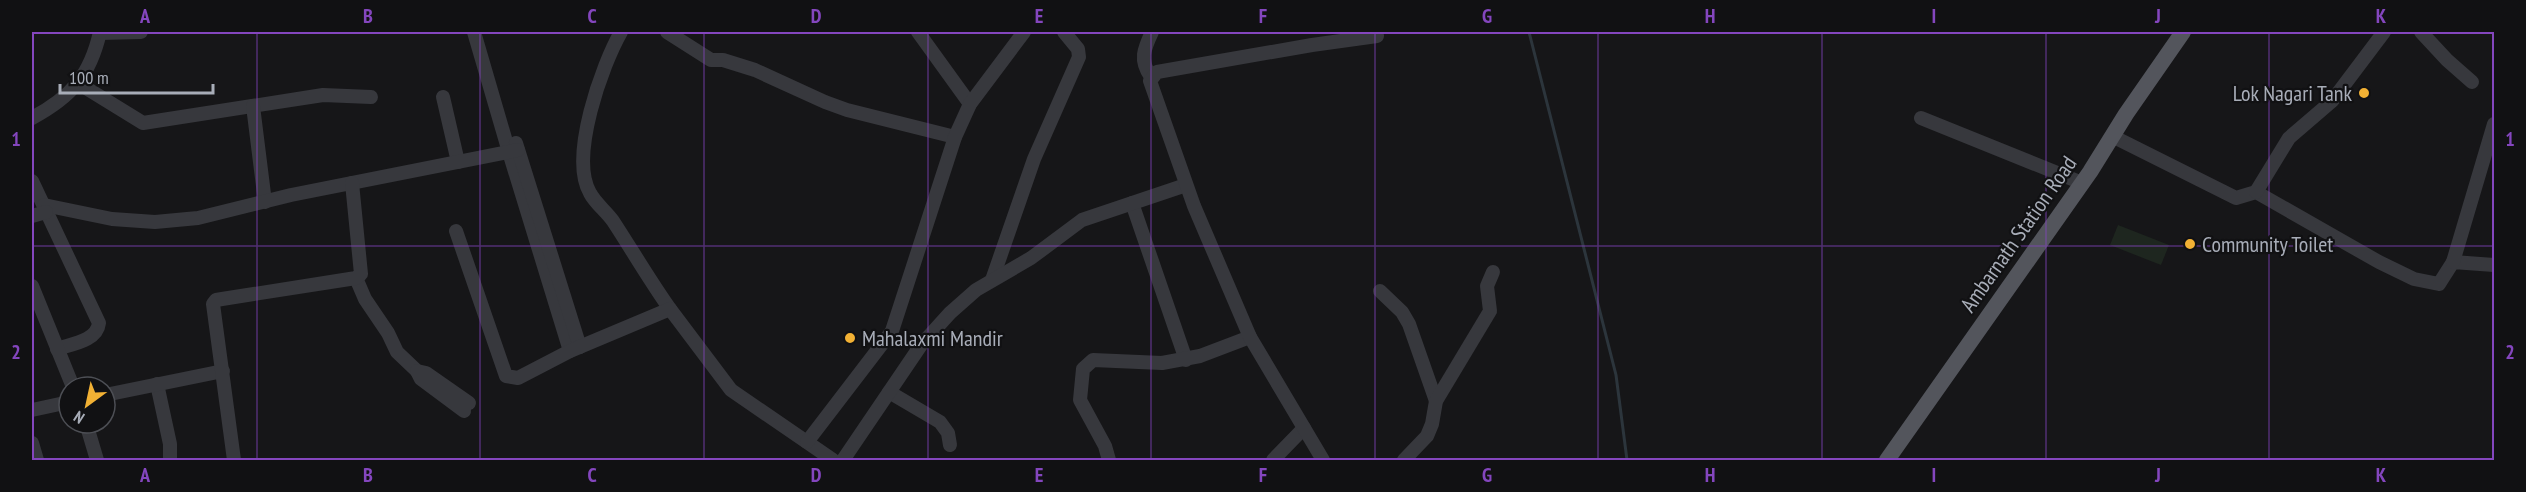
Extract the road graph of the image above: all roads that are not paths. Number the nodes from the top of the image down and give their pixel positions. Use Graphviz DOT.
graph roads {
  1 [pos="100,32"];
  2 [pos="141,32"];
  3 [pos="474,32"];
  4 [pos="484,32"];
  5 [pos="621,32"];
  6 [pos="668,32"];
  7 [pos="918,32"];
  8 [pos="1024,32"];
  9 [pos="1064,32"];
  10 [pos="1152,32"];
  11 [pos="2182,32"];
  12 [pos="2384,32"];
  13 [pos="2421,32"];
  14 [pos="1377,36"];
  15 [pos="1312,38"];
  16 [pos="1151,77"];
  17 [pos="2472,82"];
  18 [pos="78,83"];
  19 [pos="371,97"];
  20 [pos="443,97"];
  21 [pos="970,104"];
  22 [pos="253,106"];
  23 [pos="32,118"];
  24 [pos="1921,118"];
  25 [pos="2494,124"];
  26 [pos="2112,136"];
  27 [pos="955,137"];
  28 [pos="513,151"];
  29 [pos="458,162"];
  30 [pos="32,181"];
  31 [pos="352,183"];
  32 [pos="2082,183"];
  33 [pos="1186,185"];
  34 [pos="2256,192"];
  35 [pos="265,202"];
  36 [pos="1132,203"];
  37 [pos="45,208"];
  38 [pos="32,216"];
  39 [pos="456,231"];
  40 [pos="2453,262"];
  41 [pos="2494,265"];
  42 [pos="1492,272"];
  43 [pos="356,278"];
  44 [pos="992,280"];
  45 [pos="32,286"];
  46 [pos="1380,291"];
  47 [pos="670,309"];
  48 [pos="1250,338"];
  49 [pos="575,349"];
  50 [pos="57,350"];
  51 [pos="1186,360"];
  52 [pos="224,371"];
  53 [pos="68,375"];
  54 [pos="157,384"];
  55 [pos="117,392"];
  56 [pos="889,392"];
  57 [pos="1436,401"];
  58 [pos="57,405"];
  59 [pos="467,407"];
  60 [pos="32,410"];
  61 [pos="1304,428"];
  62 [pos="90,435"];
  63 [pos="807,442"];
  64 [pos="32,443"];
  65 [pos="950,445"];
  66 [pos="826,459"];
  67 [pos="37,460"];
  68 [pos="97,460"];
  69 [pos="170,460"];
  70 [pos="234,460"];
  71 [pos="843,460"];
  72 [pos="1109,460"];
  73 [pos="1273,460"];
  74 [pos="1323,460"];
  75 [pos="1404,460"];
  76 [pos="1887,460"];
  1 -- 2 [label="street"];
  1 -- 18 [label="street"];
  3 -- 28 [label="street"];
  4 -- 28 [label="street"];
  5 -- 47 [label="street"];
  6 -- 27 [label="street"];
  7 -- 21 [label="street"];
  8 -- 21 [label="street"];
  9 -- 44 [label="street"];
  10 -- 16 [label="street"];
  11 -- 26 [label="main road, Ambarnath Station Road"];
  12 -- 34 [label="street"];
  13 -- 17 [label="street"];
  14 -- 15 [label="street"];
  15 -- 16 [label="street"];
  16 -- 33 [label="street"];
  18 -- 22 [label="street"];
  18 -- 23 [label="street"];
  19 -- 22 [label="street"];
  20 -- 29 [label="street"];
  21 -- 27 [label="street"];
  22 -- 35 [label="street"];
  24 -- 32 [label="street"];
  25 -- 40 [label="street"];
  26 -- 32 [label="main road, Ambarnath Station Road"];
  26 -- 34 [label="street"];
  27 -- 63 [label="street"];
  28 -- 29 [label="street"];
  28 -- 49 [label="street"];
  29 -- 31 [label="street"];
  30 -- 37 [label="street"];
  31 -- 35 [label="street"];
  31 -- 43 [label="street"];
  32 -- 76 [label="main road, Ambarnath Station Road"];
  33 -- 36 [label="street"];
  33 -- 48 [label="street"];
  34 -- 40 [label="street"];
  35 -- 37 [label="street"];
  36 -- 44 [label="street"];
  36 -- 51 [label="street"];
  37 -- 38 [label="street"];
  37 -- 50 [label="street"];
  39 -- 49 [label="street"];
  40 -- 41 [label="street"];
  42 -- 57 [label="street"];
  43 -- 52 [label="street"];
  43 -- 59 [label="street"];
  44 -- 56 [label="street"];
  45 -- 50 [label="street"];
  46 -- 57 [label="street"];
  47 -- 49 [label="street"];
  47 -- 63 [label="street"];
  48 -- 51 [label="street"];
  48 -- 61 [label="street"];
  50 -- 53 [label="street"];
  51 -- 72 [label="street"];
  52 -- 54 [label="street"];
  52 -- 70 [label="street"];
  54 -- 55 [label="street"];
  54 -- 69 [label="street"];
  56 -- 65 [label="street"];
  56 -- 71 [label="street"];
  57 -- 75 [label="street"];
  58 -- 60 [label="street"];
  61 -- 73 [label="street"];
  61 -- 74 [label="street"];
  62 -- 68 [label="street"];
  63 -- 66 [label="street"];
  64 -- 67 [label="street"];
}
